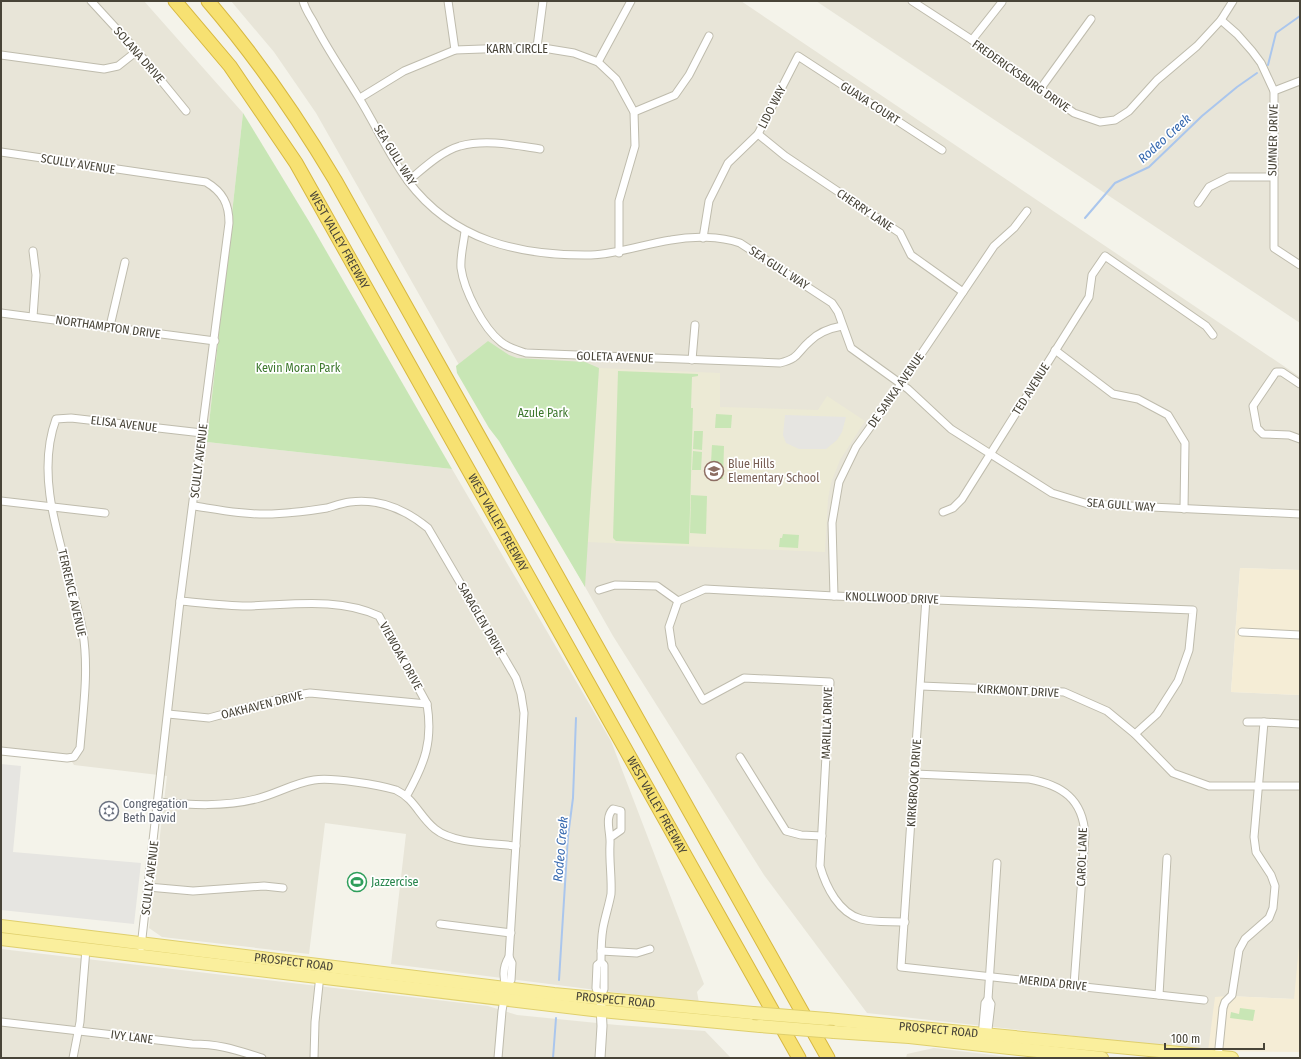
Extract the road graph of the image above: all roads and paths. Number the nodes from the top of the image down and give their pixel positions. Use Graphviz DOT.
graph roads {
  1 [pos="91,1"];
  2 [pos="175,1"];
  3 [pos="208,1"];
  4 [pos="303,1"];
  5 [pos="448,1"];
  6 [pos="543,1"];
  7 [pos="631,1"];
  8 [pos="912,1"];
  9 [pos="1233,1"];
  10 [pos="1002,2"];
  11 [pos="1091,19"];
  12 [pos="1221,20"];
  13 [pos="709,36"];
  14 [pos="972,40"];
  15 [pos="537,47"];
  16 [pos="455,50"];
  17 [pos="137,52"];
  18 [pos="1,55"];
  19 [pos="798,56"];
  20 [pos="598,62"];
  21 [pos="1300,82"];
  22 [pos="1040,88"];
  23 [pos="1274,91"];
  24 [pos="360,98"];
  25 [pos="186,111"];
  26 [pos="634,112"];
  27 [pos="758,134"];
  28 [pos="540,149"];
  29 [pos="942,150"];
  30 [pos="1,152"];
  31 [pos="1273,177"];
  32 [pos="408,181"];
  33 [pos="1198,203"];
  34 [pos="1027,211"];
  35 [pos="465,231"];
  36 [pos="703,238"];
  37 [pos="33,251"];
  38 [pos="619,252"];
  39 [pos="125,262"];
  40 [pos="1300,265"];
  41 [pos="963,292"];
  42 [pos="1,313"];
  43 [pos="33,317"];
  44 [pos="695,325"];
  45 [pos="110,326"];
  46 [pos="842,326"];
  47 [pos="1213,335"];
  48 [pos="214,341"];
  49 [pos="1056,350"];
  50 [pos="692,360"];
  51 [pos="901,384"];
  52 [pos="1300,384"];
  53 [pos="52,429"];
  54 [pos="202,433"];
  55 [pos="1300,439"];
  56 [pos="991,454"];
  57 [pos="1,501"];
  58 [pos="194,506"];
  59 [pos="50,507"];
  60 [pos="1184,509"];
  61 [pos="943,512"];
  62 [pos="105,514"];
  63 [pos="1300,514"];
  64 [pos="599,590"];
  65 [pos="834,596"];
  66 [pos="926,598"];
  67 [pos="180,601"];
  68 [pos="678,601"];
  69 [pos="1242,632"];
  70 [pos="1300,635"];
  71 [pos="921,686"];
  72 [pos="427,704"];
  73 [pos="168,714"];
  74 [pos="1247,722"];
  75 [pos="1264,722"];
  76 [pos="1300,724"];
  77 [pos="1134,734"];
  78 [pos="1,751"];
  79 [pos="740,757"];
  80 [pos="915,774"];
  81 [pos="1259,786"];
  82 [pos="1300,786"];
  83 [pos="407,795"];
  84 [pos="159,802"];
  85 [pos="822,836"];
  86 [pos="611,837"];
  87 [pos="516,846"];
  88 [pos="1167,858"];
  89 [pos="997,863"];
  90 [pos="148,888"];
  91 [pos="284,888"];
  92 [pos="905,922"];
  93 [pos="440,924"];
  94 [pos="1,926"];
  95 [pos="511,933"];
  96 [pos="1,939"];
  97 [pos="142,943"];
  98 [pos="86,948"];
  99 [pos="650,949"];
  100 [pos="601,951"];
  101 [pos="141,955"];
  102 [pos="321,965"];
  103 [pos="901,967"];
  104 [pos="990,976"];
  105 [pos="320,977"];
  106 [pos="1074,985"];
  107 [pos="506,987"];
  108 [pos="1159,995"];
  109 [pos="600,999"];
  110 [pos="504,1000"];
  111 [pos="1204,1000"];
  112 [pos="601,1011"];
  113 [pos="1,1022"];
  114 [pos="79,1030"];
  115 [pos="985,1038"];
  116 [pos="1076,1052"];
  117 [pos="1218,1057"];
  118 [pos="73,1058"];
  119 [pos="262,1058"];
  120 [pos="314,1058"];
  121 [pos="498,1058"];
  122 [pos="600,1058"];
  123 [pos="799,1058"];
  124 [pos="828,1058"];
  125 [pos="1102,1058"];
  126 [pos="1232,1058"];
  1 -- 17 [label="street, SOLANA DRIVE"];
  2 -- 123 [label="highway, WEST VALLEY FREEWAY"];
  3 -- 124 [label="highway, WEST VALLEY FREEWAY"];
  4 -- 24 [label="street, SEA GULL WAY"];
  5 -- 16 [label="street"];
  6 -- 15 [label="street"];
  7 -- 20 [label="street"];
  8 -- 14 [label="street, FREDERICKSBURG DRIVE"];
  9 -- 12 [label="street, FREDERICKSBURG DRIVE"];
  10 -- 14 [label="street"];
  11 -- 22 [label="street"];
  12 -- 22 [label="street, FREDERICKSBURG DRIVE"];
  12 -- 23 [label="street, SUMNER DRIVE"];
  13 -- 26 [label="street"];
  14 -- 22 [label="street, FREDERICKSBURG DRIVE"];
  15 -- 16 [label="street, KARN CIRCLE"];
  15 -- 20 [label="street, KARN CIRCLE"];
  16 -- 24 [label="street, KARN CIRCLE"];
  17 -- 18 [label="street"];
  17 -- 25 [label="street, SOLANA DRIVE"];
  19 -- 27 [label="street, LIDO WAY"];
  19 -- 29 [label="street, GUAVA COURT"];
  20 -- 26 [label="street, KARN CIRCLE"];
  21 -- 23 [label="street"];
  23 -- 31 [label="street, SUMNER DRIVE"];
  24 -- 32 [label="street, SEA GULL WAY"];
  26 -- 38 [label="street, KARN CIRCLE"];
  27 -- 36 [label="street, LIDO WAY"];
  27 -- 41 [label="street, CHERRY LANE"];
  28 -- 32 [label="street"];
  30 -- 48 [label="street, SCULLY AVENUE"];
  31 -- 33 [label="street"];
  31 -- 40 [label="street, SUMNER DRIVE"];
  32 -- 35 [label="street, SEA GULL WAY"];
  34 -- 41 [label="street, DE SANKA AVENUE"];
  35 -- 38 [label="street, SEA GULL WAY"];
  35 -- 50 [label="street, GOLETA AVENUE"];
  36 -- 38 [label="street, SEA GULL WAY"];
  36 -- 46 [label="street, SEA GULL WAY"];
  37 -- 43 [label="street"];
  39 -- 45 [label="street"];
  41 -- 51 [label="street, DE SANKA AVENUE"];
  42 -- 43 [label="street, NORTHAMPTON DRIVE"];
  43 -- 45 [label="street, NORTHAMPTON DRIVE"];
  44 -- 50 [label="street"];
  45 -- 48 [label="street, NORTHAMPTON DRIVE"];
  46 -- 50 [label="street, GOLETA AVENUE"];
  46 -- 51 [label="street, SEA GULL WAY"];
  47 -- 49 [label="street, TED AVENUE"];
  48 -- 54 [label="street, SCULLY AVENUE"];
  49 -- 56 [label="street, TED AVENUE"];
  49 -- 60 [label="street"];
  51 -- 56 [label="street, SEA GULL WAY"];
  51 -- 65 [label="street, DE SANKA AVENUE"];
  52 -- 55 [label="street"];
  53 -- 54 [label="street, ELISA AVENUE"];
  53 -- 59 [label="street, TERRENCE AVENUE"];
  54 -- 58 [label="street, SCULLY AVENUE"];
  56 -- 60 [label="street, SEA GULL WAY"];
  56 -- 61 [label="street, TED AVENUE"];
  57 -- 59 [label="street"];
  58 -- 67 [label="street, SCULLY AVENUE"];
  58 -- 87 [label="street, SARAGLEN DRIVE"];
  59 -- 62 [label="street"];
  59 -- 78 [label="street, TERRENCE AVENUE"];
  60 -- 63 [label="street, SEA GULL WAY"];
  64 -- 68 [label="street"];
  65 -- 66 [label="street, KNOLLWOOD DRIVE"];
  65 -- 68 [label="street, KNOLLWOOD DRIVE"];
  66 -- 71 [label="street, KIRKBROOK DRIVE"];
  66 -- 77 [label="street, KNOLLWOOD DRIVE"];
  67 -- 72 [label="street, VIEWOAK DRIVE"];
  67 -- 73 [label="street, SCULLY AVENUE"];
  68 -- 85 [label="street, MARILLA DRIVE"];
  69 -- 70 [label="street"];
  71 -- 77 [label="street, KIRKMONT DRIVE"];
  71 -- 80 [label="street, KIRKBROOK DRIVE"];
  72 -- 73 [label="street, OAKHAVEN DRIVE"];
  72 -- 83 [label="street, VIEWOAK DRIVE"];
  73 -- 84 [label="street, SCULLY AVENUE"];
  74 -- 75 [label="street"];
  75 -- 76 [label="street"];
  75 -- 81 [label="street"];
  77 -- 81 [label="street, KIRKMONT DRIVE"];
  79 -- 85 [label="street"];
  80 -- 92 [label="street, KIRKBROOK DRIVE"];
  80 -- 106 [label="street, CAROL LANE"];
  81 -- 82 [label="street, KIRKMONT DRIVE"];
  81 -- 117 [label="street"];
  83 -- 84 [label="street"];
  83 -- 87 [label="street"];
  84 -- 90 [label="street, SCULLY AVENUE"];
  85 -- 92 [label="street, MARILLA DRIVE"];
  86 -- 100 [label="street"];
  87 -- 95 [label="street, SARAGLEN DRIVE"];
  88 -- 108 [label="street"];
  89 -- 104 [label="street"];
  90 -- 91 [label="street"];
  90 -- 97 [label="street, SCULLY AVENUE"];
  92 -- 103 [label="street, KIRKBROOK DRIVE"];
  93 -- 95 [label="street"];
  94 -- 97 [label="main road, PROSPECT ROAD"];
  95 -- 107 [label="street, SARAGLEN DRIVE"];
  96 -- 98 [label="main road, PROSPECT ROAD"];
  97 -- 101 [label="street, SCULLY AVENUE"];
  97 -- 102 [label="main road, PROSPECT ROAD"];
  98 -- 101 [label="main road, PROSPECT ROAD"];
  98 -- 114 [label="street"];
  99 -- 100 [label="street"];
  100 -- 109 [label="street"];
  101 -- 105 [label="main road, PROSPECT ROAD"];
  102 -- 105 [label="street"];
  102 -- 107 [label="main road, PROSPECT ROAD"];
  103 -- 104 [label="street, MERIDA DRIVE"];
  104 -- 106 [label="street, MERIDA DRIVE"];
  104 -- 115 [label="street"];
  105 -- 110 [label="main road, PROSPECT ROAD"];
  105 -- 120 [label="street"];
  106 -- 108 [label="street, MERIDA DRIVE"];
  107 -- 109 [label="main road, PROSPECT ROAD"];
  107 -- 110 [label="street, SARAGLEN DRIVE"];
  108 -- 111 [label="street, MERIDA DRIVE"];
  109 -- 112 [label="street"];
  109 -- 115 [label="main road, PROSPECT ROAD, bridge"];
  110 -- 112 [label="main road, PROSPECT ROAD"];
  110 -- 121 [label="street, SARAGLEN DRIVE"];
  112 -- 115 [label="main road, PROSPECT ROAD, bridge"];
  112 -- 122 [label="street"];
  113 -- 114 [label="street, IVY LANE"];
  114 -- 118 [label="street"];
  114 -- 119 [label="street, IVY LANE"];
  115 -- 116 [label="main road, PROSPECT ROAD"];
  116 -- 117 [label="main road, PROSPECT ROAD"];
  116 -- 125 [label="main road, PROSPECT ROAD"];
  117 -- 126 [label="main road, PROSPECT ROAD"];
}
